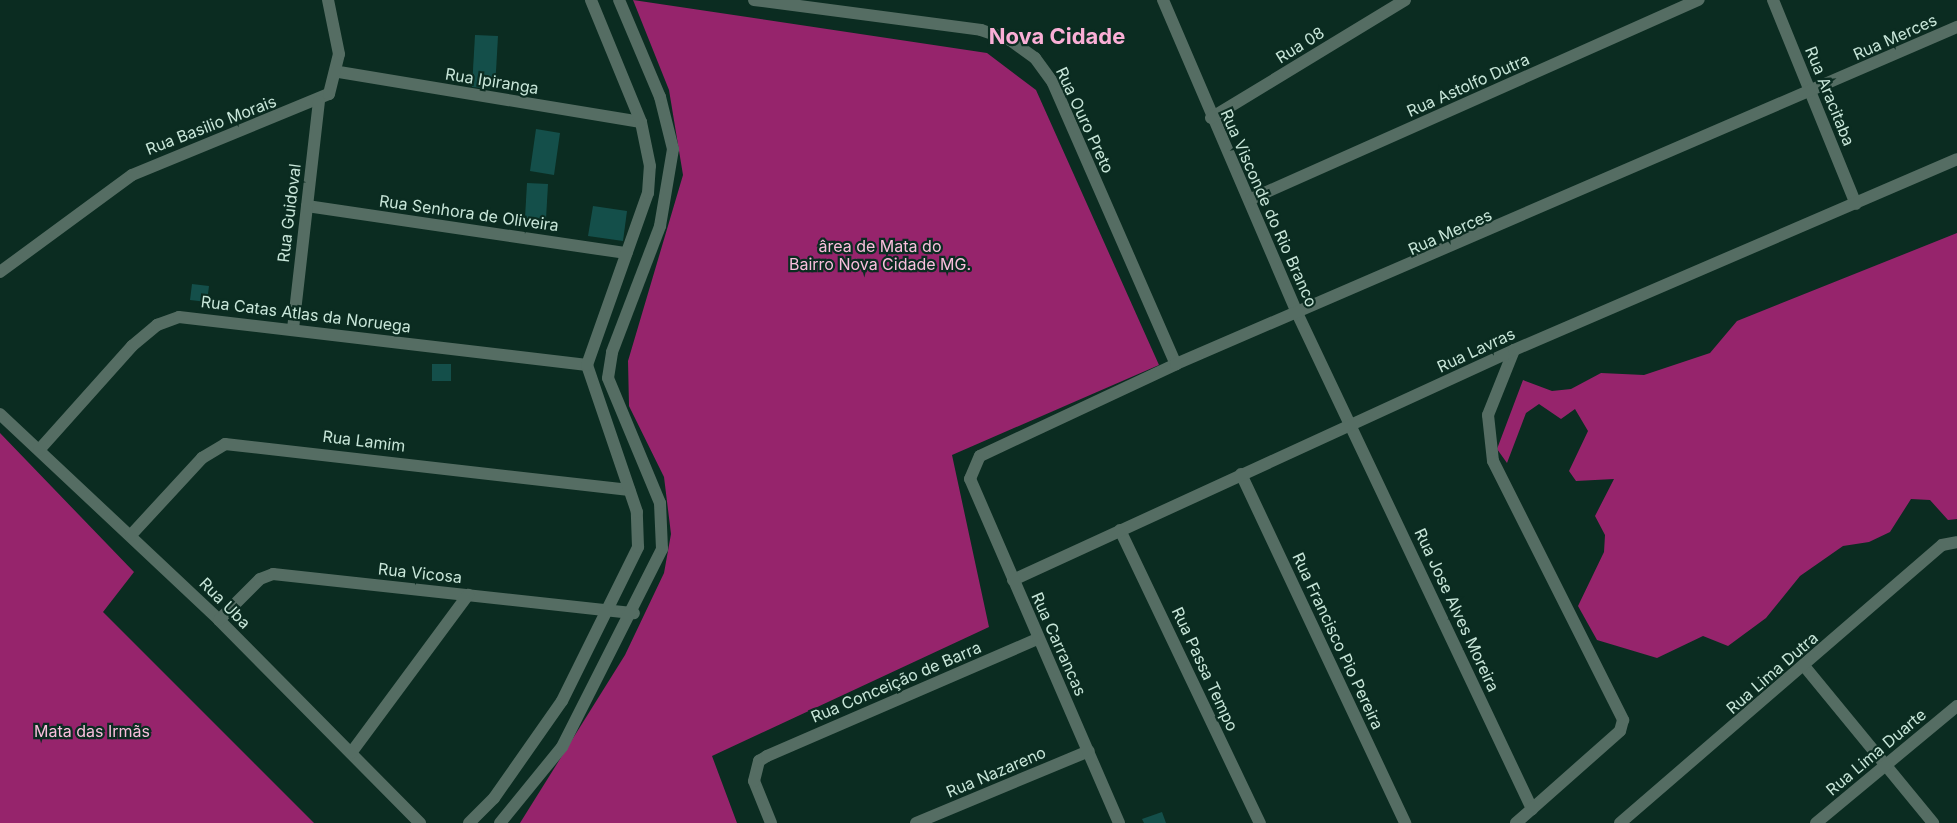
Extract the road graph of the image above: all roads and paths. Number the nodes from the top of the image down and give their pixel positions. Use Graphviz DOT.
graph roads {
  1 [pos="328,0"];
  2 [pos="591,0"];
  3 [pos="619,0"];
  4 [pos="754,0"];
  5 [pos="1163,0"];
  6 [pos="1405,0"];
  7 [pos="1699,0"];
  8 [pos="1773,0"];
  9 [pos="1957,27"];
  10 [pos="339,72"];
  11 [pos="1811,92"];
  12 [pos="319,101"];
  13 [pos="1212,118"];
  14 [pos="641,122"];
  15 [pos="1957,159"];
  16 [pos="1251,200"];
  17 [pos="1856,204"];
  18 [pos="307,206"];
  19 [pos="627,253"];
  20 [pos="0,272"];
  21 [pos="1298,315"];
  22 [pos="292,329"];
  23 [pos="1514,350"];
  24 [pos="1176,364"];
  25 [pos="587,365"];
  26 [pos="0,414"];
  27 [pos="1351,426"];
  28 [pos="39,450"];
  29 [pos="1241,474"];
  30 [pos="970,479"];
  31 [pos="629,490"];
  32 [pos="1120,530"];
  33 [pos="131,535"];
  34 [pos="1957,542"];
  35 [pos="1013,580"];
  36 [pos="468,595"];
  37 [pos="610,611"];
  38 [pos="634,613"];
  39 [pos="219,620"];
  40 [pos="1038,639"];
  41 [pos="1806,667"];
  42 [pos="1957,706"];
  43 [pos="1089,751"];
  44 [pos="351,753"];
  45 [pos="1890,765"];
  46 [pos="1532,809"];
  47 [pos="420,823"];
  48 [pos="469,823"];
  49 [pos="500,823"];
  50 [pos="771,823"];
  51 [pos="915,823"];
  52 [pos="1119,823"];
  53 [pos="1260,823"];
  54 [pos="1405,823"];
  55 [pos="1516,823"];
  56 [pos="1620,823"];
  57 [pos="1816,823"];
  58 [pos="1934,823"];
  1 -- 10 [label="street"];
  2 -- 14 [label="street"];
  3 -- 38 [label="street"];
  4 -- 24 [label="street, Rua Ouro Preto"];
  5 -- 13 [label="street, Rua Visconde do Rio Branco"];
  6 -- 13 [label="street, Rua 08"];
  7 -- 16 [label="street, Rua Astolfo Dutra"];
  8 -- 11 [label="street, Rua Aracitaba"];
  9 -- 11 [label="street, Rua Merces"];
  10 -- 12 [label="street"];
  10 -- 14 [label="street, Rua Ipiranga"];
  11 -- 17 [label="street, Rua Aracitaba"];
  11 -- 21 [label="street, Rua Merces"];
  12 -- 18 [label="street, Rua Guidoval"];
  12 -- 20 [label="street, Rua Basilio Morais"];
  13 -- 16 [label="street, Rua Visconde do Rio Branco"];
  14 -- 19 [label="street"];
  15 -- 17 [label="street, Rua Lavras"];
  16 -- 21 [label="street, Rua Visconde do Rio Branco"];
  17 -- 23 [label="street, Rua Lavras"];
  18 -- 19 [label="street, Rua Senhora de Oliveira"];
  18 -- 22 [label="street, Rua Guidoval"];
  19 -- 25 [label="street"];
  21 -- 24 [label="street, Rua Merces"];
  21 -- 27 [label="street, Rua Visconde do Rio Branco"];
  22 -- 25 [label="street, Rua Catas Atlas da Noruega"];
  22 -- 28 [label="street, Rua Catas Atlas da Noruega"];
  23 -- 27 [label="street, Rua Lavras"];
  23 -- 46 [label="street"];
  24 -- 30 [label="street, Rua Merces"];
  25 -- 31 [label="street"];
  26 -- 28 [label="street, Rua Uba"];
  27 -- 29 [label="street, Rua Lavras"];
  27 -- 46 [label="street, Rua Jose Alves Moreira"];
  28 -- 33 [label="street, Rua Uba"];
  29 -- 32 [label="street, Rua Lavras"];
  29 -- 54 [label="street, Rua Francisco Pio Pereira"];
  30 -- 35 [label="street, Rua Carrancas"];
  31 -- 33 [label="street, Rua Lamim"];
  31 -- 37 [label="street"];
  32 -- 35 [label="street, Rua Lavras"];
  32 -- 53 [label="street, Rua Passa Tempo"];
  33 -- 39 [label="street, Rua Uba"];
  34 -- 41 [label="street, Rua Lima Dutra"];
  35 -- 40 [label="street, Rua Carrancas"];
  36 -- 37 [label="street, Rua Vicosa"];
  36 -- 39 [label="street, Rua Vicosa"];
  36 -- 44 [label="street"];
  37 -- 38 [label="street, Rua Vicosa"];
  37 -- 48 [label="street"];
  38 -- 49 [label="street"];
  39 -- 44 [label="street, Rua Uba"];
  40 -- 43 [label="street, Rua Carrancas"];
  40 -- 50 [label="street, Rua Conceição de Barra"];
  41 -- 45 [label="street"];
  41 -- 56 [label="street, Rua Lima Dutra"];
  42 -- 45 [label="street, Rua Lima Duarte"];
  43 -- 51 [label="street, Rua Nazareno"];
  43 -- 52 [label="street, Rua Carrancas"];
  44 -- 47 [label="street, Rua Uba"];
  45 -- 57 [label="street, Rua Lima Duarte"];
  45 -- 58 [label="street"];
  46 -- 55 [label="street"];
}
